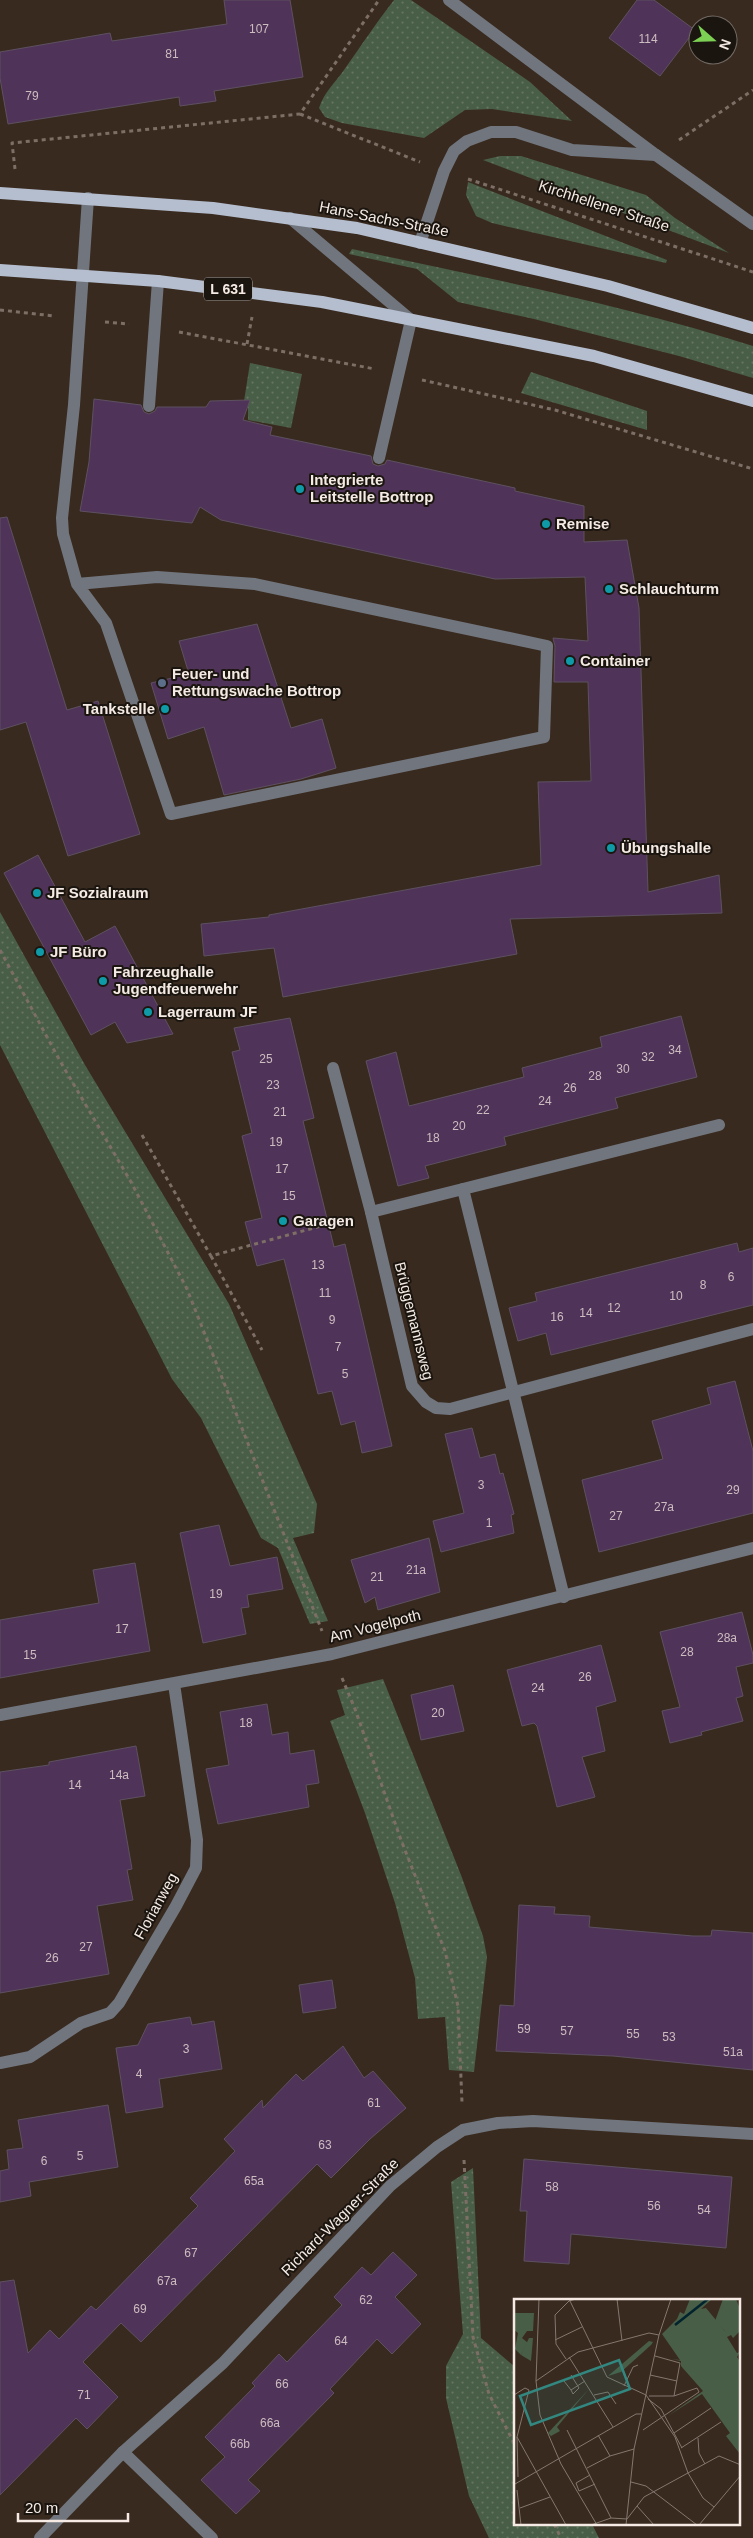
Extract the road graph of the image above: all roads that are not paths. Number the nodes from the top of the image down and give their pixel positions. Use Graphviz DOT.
graph roads {
  1 [pos="449,0"];
  2 [pos="656,156"];
  3 [pos="0,193"];
  4 [pos="88,198"];
  5 [pos="290,218"];
  6 [pos="753,224"];
  7 [pos="420,243"];
  8 [pos="0,270"];
  9 [pos="83,276"];
  10 [pos="158,281"];
  11 [pos="410,320"];
  12 [pos="753,328"];
  13 [pos="753,401"];
  14 [pos="149,406"];
  15 [pos="379,458"];
  16 [pos="77,584"];
  17 [pos="333,1068"];
  18 [pos="719,1125"];
  19 [pos="463,1189"];
  20 [pos="371,1212"];
  21 [pos="753,1329"];
  22 [pos="515,1394"];
  23 [pos="753,1548"];
  24 [pos="564,1597"];
  25 [pos="174,1684"];
  26 [pos="0,1715"];
  27 [pos="0,2063"];
  28 [pos="753,2134"];
  29 [pos="123,2452"];
  30 [pos="40,2538"];
  31 [pos="212,2538"];
  1 -- 2 [label="street"];
  2 -- 6 [label="street"];
  2 -- 7 [label="street"];
  3 -- 4 [label="main road, Hans-Sachs-Straße"];
  4 -- 5 [label="main road, Hans-Sachs-Straße"];
  4 -- 9 [label="street"];
  5 -- 7 [label="main road, Hans-Sachs-Straße"];
  5 -- 11 [label="street"];
  7 -- 12 [label="main road, Hans-Sachs-Straße"];
  8 -- 9 [label="main road, L 631"];
  9 -- 10 [label="main road, L 631"];
  9 -- 16 [label="street"];
  10 -- 11 [label="main road, L 631"];
  10 -- 14 [label="street"];
  11 -- 13 [label="main road, L 631"];
  11 -- 15 [label="street"];
  16 -- 16 [label="street"];
  17 -- 20 [label="street, Brüggemannsweg"];
  18 -- 19 [label="street"];
  19 -- 20 [label="street"];
  19 -- 22 [label="street"];
  20 -- 22 [label="street, Brüggemannsweg"];
  21 -- 22 [label="street, Brüggemannsweg"];
  22 -- 24 [label="street"];
  23 -- 24 [label="street, Am Vogelpoth"];
  24 -- 25 [label="street, Am Vogelpoth"];
  25 -- 26 [label="street, Am Vogelpoth"];
  25 -- 27 [label="street, Florianweg"];
  28 -- 29 [label="street, Richard-Wagner-Straße"];
  29 -- 30 [label="street, Richard-Wagner-Straße"];
  29 -- 31 [label="street"];
}
